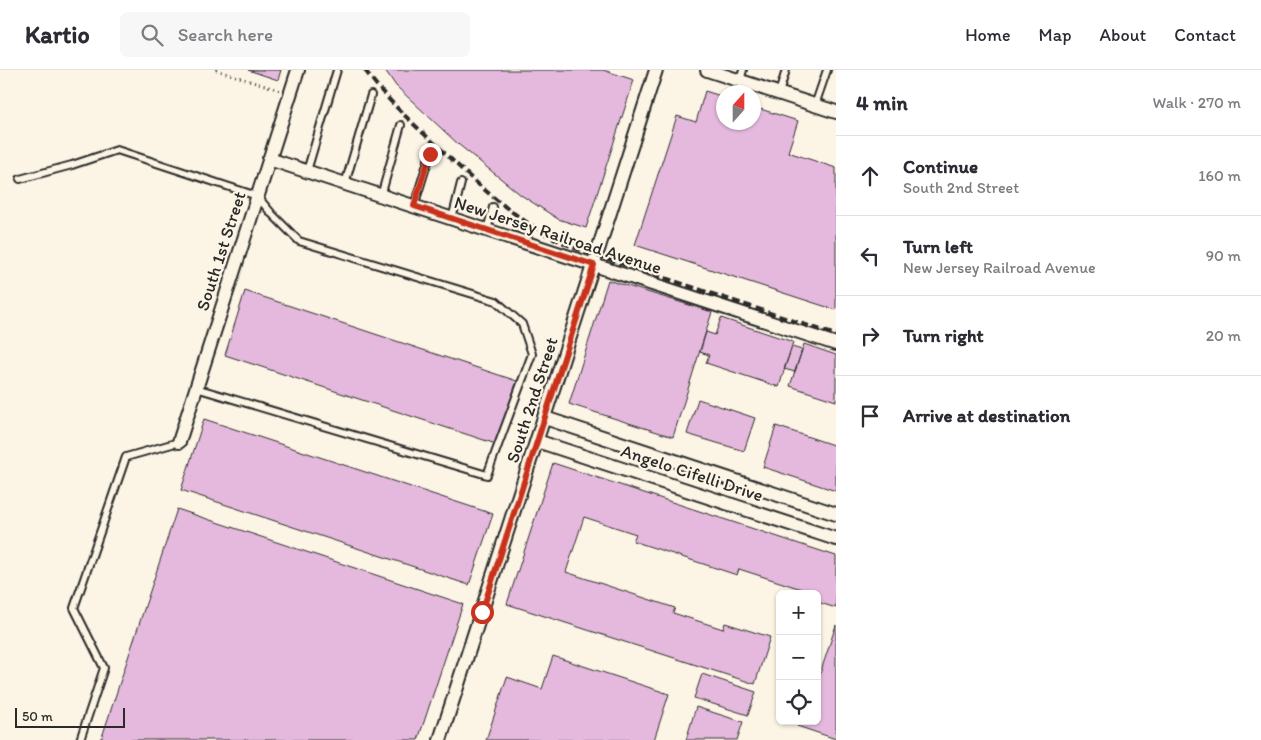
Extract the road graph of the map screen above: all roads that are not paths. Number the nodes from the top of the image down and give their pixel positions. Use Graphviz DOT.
graph roads {
  1 [pos="298,70"];
  2 [pos="338,70"];
  3 [pos="656,70"];
  4 [pos="707,70"];
  5 [pos="786,70"];
  6 [pos="827,70"];
  7 [pos="741,75"];
  8 [pos="779,93"];
  9 [pos="371,95"];
  10 [pos="815,105"];
  11 [pos="836,112"];
  12 [pos="402,125"];
  13 [pos="430,154"];
  14 [pos="269,159"];
  15 [pos="307,171"];
  16 [pos="20,179"];
  17 [pos="462,183"];
  18 [pos="345,184"];
  19 [pos="257,196"];
  20 [pos="382,196"];
  21 [pos="414,206"];
  22 [pos="493,207"];
  23 [pos="452,219"];
  24 [pos="487,230"];
  25 [pos="594,265"];
  26 [pos="836,344"];
  27 [pos="196,388"];
  28 [pos="545,418"];
  29 [pos="537,441"];
  30 [pos="179,442"];
  31 [pos="836,514"];
  32 [pos="836,539"];
  33 [pos="80,740"];
  34 [pos="440,740"];
  1 -- 14 [label="street, South 1st Street"];
  2 -- 15 [label="lane"];
  3 -- 25 [label="street, South 2nd Street"];
  4 -- 7 [label="street"];
  5 -- 8 [label="lane"];
  6 -- 10 [label="lane"];
  7 -- 8 [label="street"];
  8 -- 10 [label="street"];
  9 -- 18 [label="lane"];
  10 -- 11 [label="street"];
  12 -- 20 [label="lane"];
  13 -- 21 [label="lane"];
  14 -- 15 [label="street, New Jersey Railroad Avenue"];
  14 -- 19 [label="street, South 1st Street"];
  15 -- 18 [label="street, New Jersey Railroad Avenue"];
  16 -- 19 [label="lane"];
  17 -- 23 [label="lane"];
  18 -- 20 [label="street, New Jersey Railroad Avenue"];
  19 -- 27 [label="street, South 1st Street"];
  19 -- 27 [label="lane"];
  20 -- 21 [label="street, New Jersey Railroad Avenue"];
  21 -- 23 [label="street, New Jersey Railroad Avenue"];
  22 -- 24 [label="lane"];
  23 -- 24 [label="street, New Jersey Railroad Avenue"];
  24 -- 25 [label="street, New Jersey Railroad Avenue"];
  25 -- 26 [label="street, New Jersey Railroad Avenue"];
  25 -- 28 [label="street, South 2nd Street"];
  27 -- 30 [label="street, South 1st Street"];
  28 -- 29 [label="street, South 2nd Street"];
  28 -- 31 [label="street, Angelo Cifelli Drive"];
  29 -- 32 [label="street, Angelo Cifelli Drive"];
  29 -- 34 [label="street, South 2nd Street"];
  30 -- 33 [label="lane"];
}
